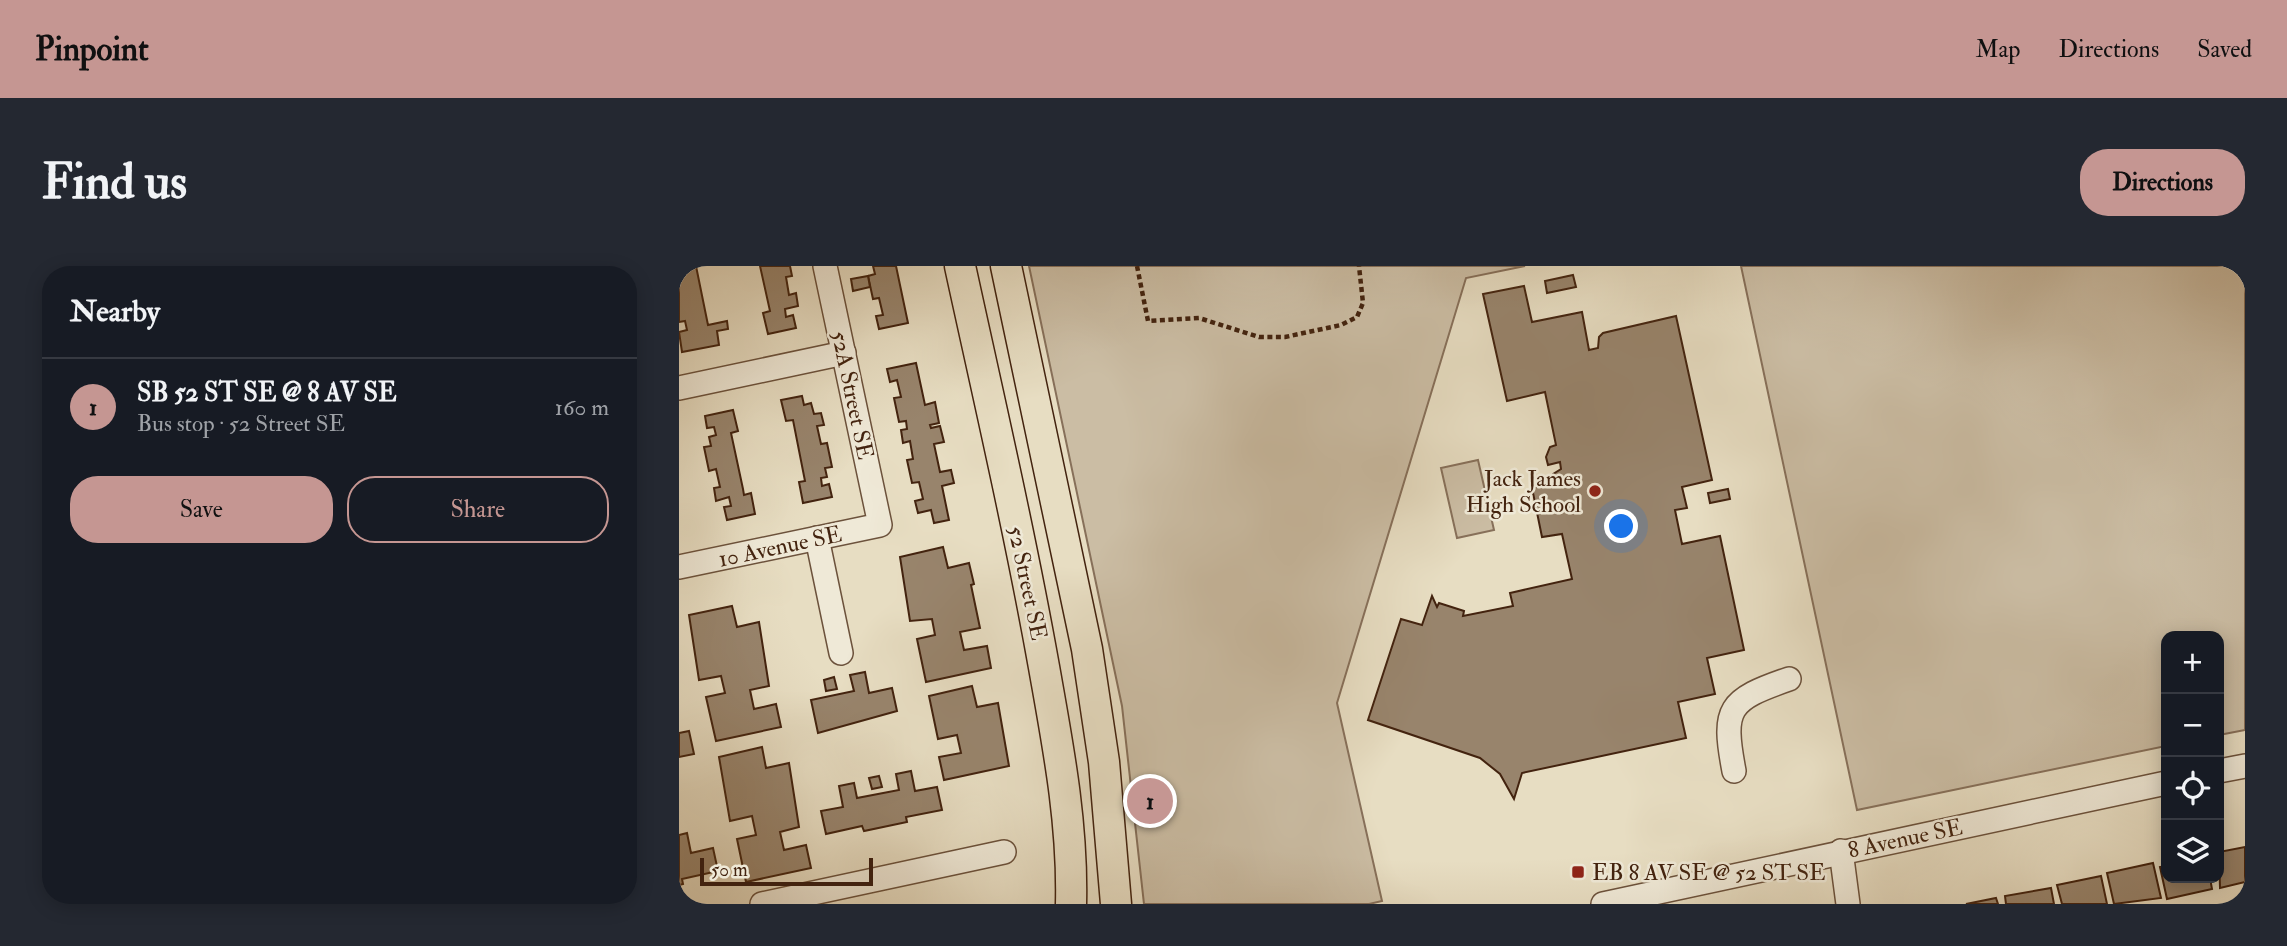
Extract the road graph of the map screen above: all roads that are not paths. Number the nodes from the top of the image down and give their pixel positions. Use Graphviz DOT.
graph roads {
  1 [pos="825,266"];
  2 [pos="960,266"];
  3 [pos="1006,266"];
  4 [pos="843,353"];
  5 [pos="679,388"];
  6 [pos="880,525"];
  7 [pos="817,538"];
  8 [pos="680,561"];
  9 [pos="841,653"];
  10 [pos="1789,679"];
  11 [pos="2245,766"];
  12 [pos="2224,770"];
  13 [pos="1734,771"];
  14 [pos="2161,784"];
  15 [pos="1004,852"];
  16 [pos="1841,852"];
  17 [pos="762,904"];
  18 [pos="1071,904"];
  19 [pos="1116,904"];
  20 [pos="1603,904"];
  21 [pos="1848,904"];
  1 -- 4 [label="street, 52A Street SE"];
  2 -- 18 [label="main road, 52 Street SE"];
  3 -- 19 [label="main road, 52 Street SE"];
  4 -- 5 [label="street"];
  4 -- 6 [label="street, 52A Street SE"];
  6 -- 7 [label="street, 10 Avenue SE"];
  7 -- 8 [label="street, 10 Avenue SE"];
  7 -- 9 [label="street"];
  10 -- 13 [label="street"];
  11 -- 12 [label="street"];
  14 -- 16 [label="street, 8 Avenue SE"];
  15 -- 17 [label="street"];
  16 -- 20 [label="street, 8 Avenue SE"];
  16 -- 21 [label="street"];
}
